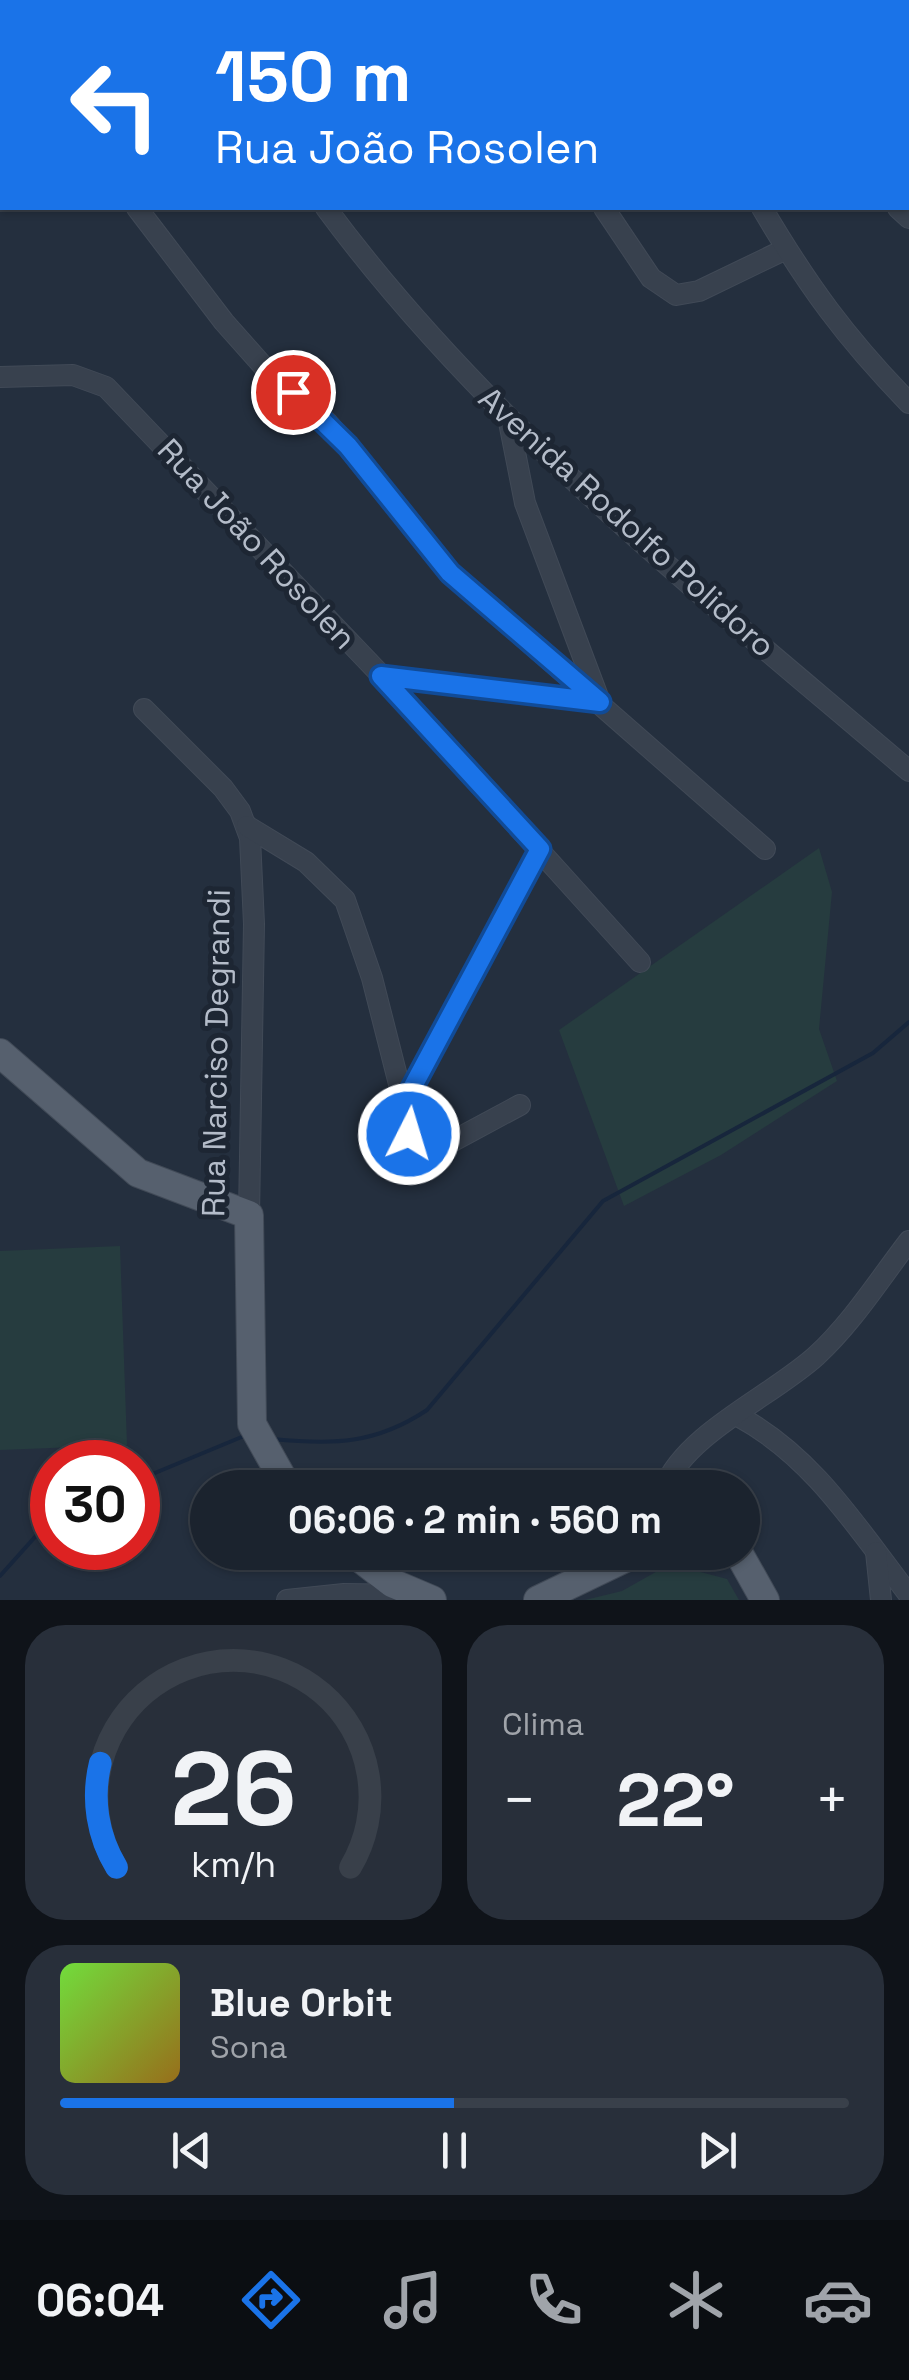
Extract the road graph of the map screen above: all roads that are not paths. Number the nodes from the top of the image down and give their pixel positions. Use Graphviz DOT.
graph roads {
  1 [pos="138,210"];
  2 [pos="328,210"];
  3 [pos="605,210"];
  4 [pos="763,210"];
  5 [pos="786,250"];
  6 [pos="0,376"];
  7 [pos="909,402"];
  8 [pos="509,422"];
  9 [pos="381,676"];
  10 [pos="600,702"];
  11 [pos="144,709"];
  12 [pos="909,771"];
  13 [pos="248,826"];
  14 [pos="540,849"];
  15 [pos="764,849"];
  16 [pos="640,962"];
  17 [pos="0,1052"];
  18 [pos="404,1103"];
  19 [pos="520,1105"];
  20 [pos="249,1215"];
  21 [pos="909,1241"];
  22 [pos="738,1416"];
  23 [pos="277,1470"];
  24 [pos="673,1470"];
  25 [pos="876,1552"];
  26 [pos="380,1570"];
  27 [pos="599,1570"];
  28 [pos="748,1570"];
  29 [pos="909,1596"];
  30 [pos="424,1598"];
  31 [pos="287,1600"];
  32 [pos="538,1600"];
  33 [pos="765,1600"];
  34 [pos="881,1600"];
  1 -- 10 [label="street"];
  2 -- 8 [label="street, Avenida Rodolfo Polidoro"];
  3 -- 5 [label="street"];
  4 -- 5 [label="street"];
  5 -- 7 [label="street"];
  6 -- 9 [label="street, Rua João Rosolen"];
  8 -- 10 [label="street"];
  8 -- 12 [label="street, Avenida Rodolfo Polidoro"];
  9 -- 10 [label="street"];
  9 -- 14 [label="street, Rua João Rosolen"];
  10 -- 15 [label="street"];
  11 -- 13 [label="street"];
  13 -- 18 [label="street"];
  13 -- 20 [label="street, Rua Narciso Degrandi"];
  14 -- 16 [label="street, Rua João Rosolen"];
  14 -- 18 [label="street"];
  17 -- 20 [label="main road"];
  18 -- 19 [label="street"];
  20 -- 23 [label="main road, Rua Narciso Degrandi"];
  21 -- 22 [label="street"];
  22 -- 24 [label="street"];
  22 -- 25 [label="street"];
  25 -- 29 [label="street"];
  25 -- 34 [label="street"];
  26 -- 30 [label="main road"];
  27 -- 32 [label="main road"];
  28 -- 33 [label="main road"];
  30 -- 31 [label="street"];
}
